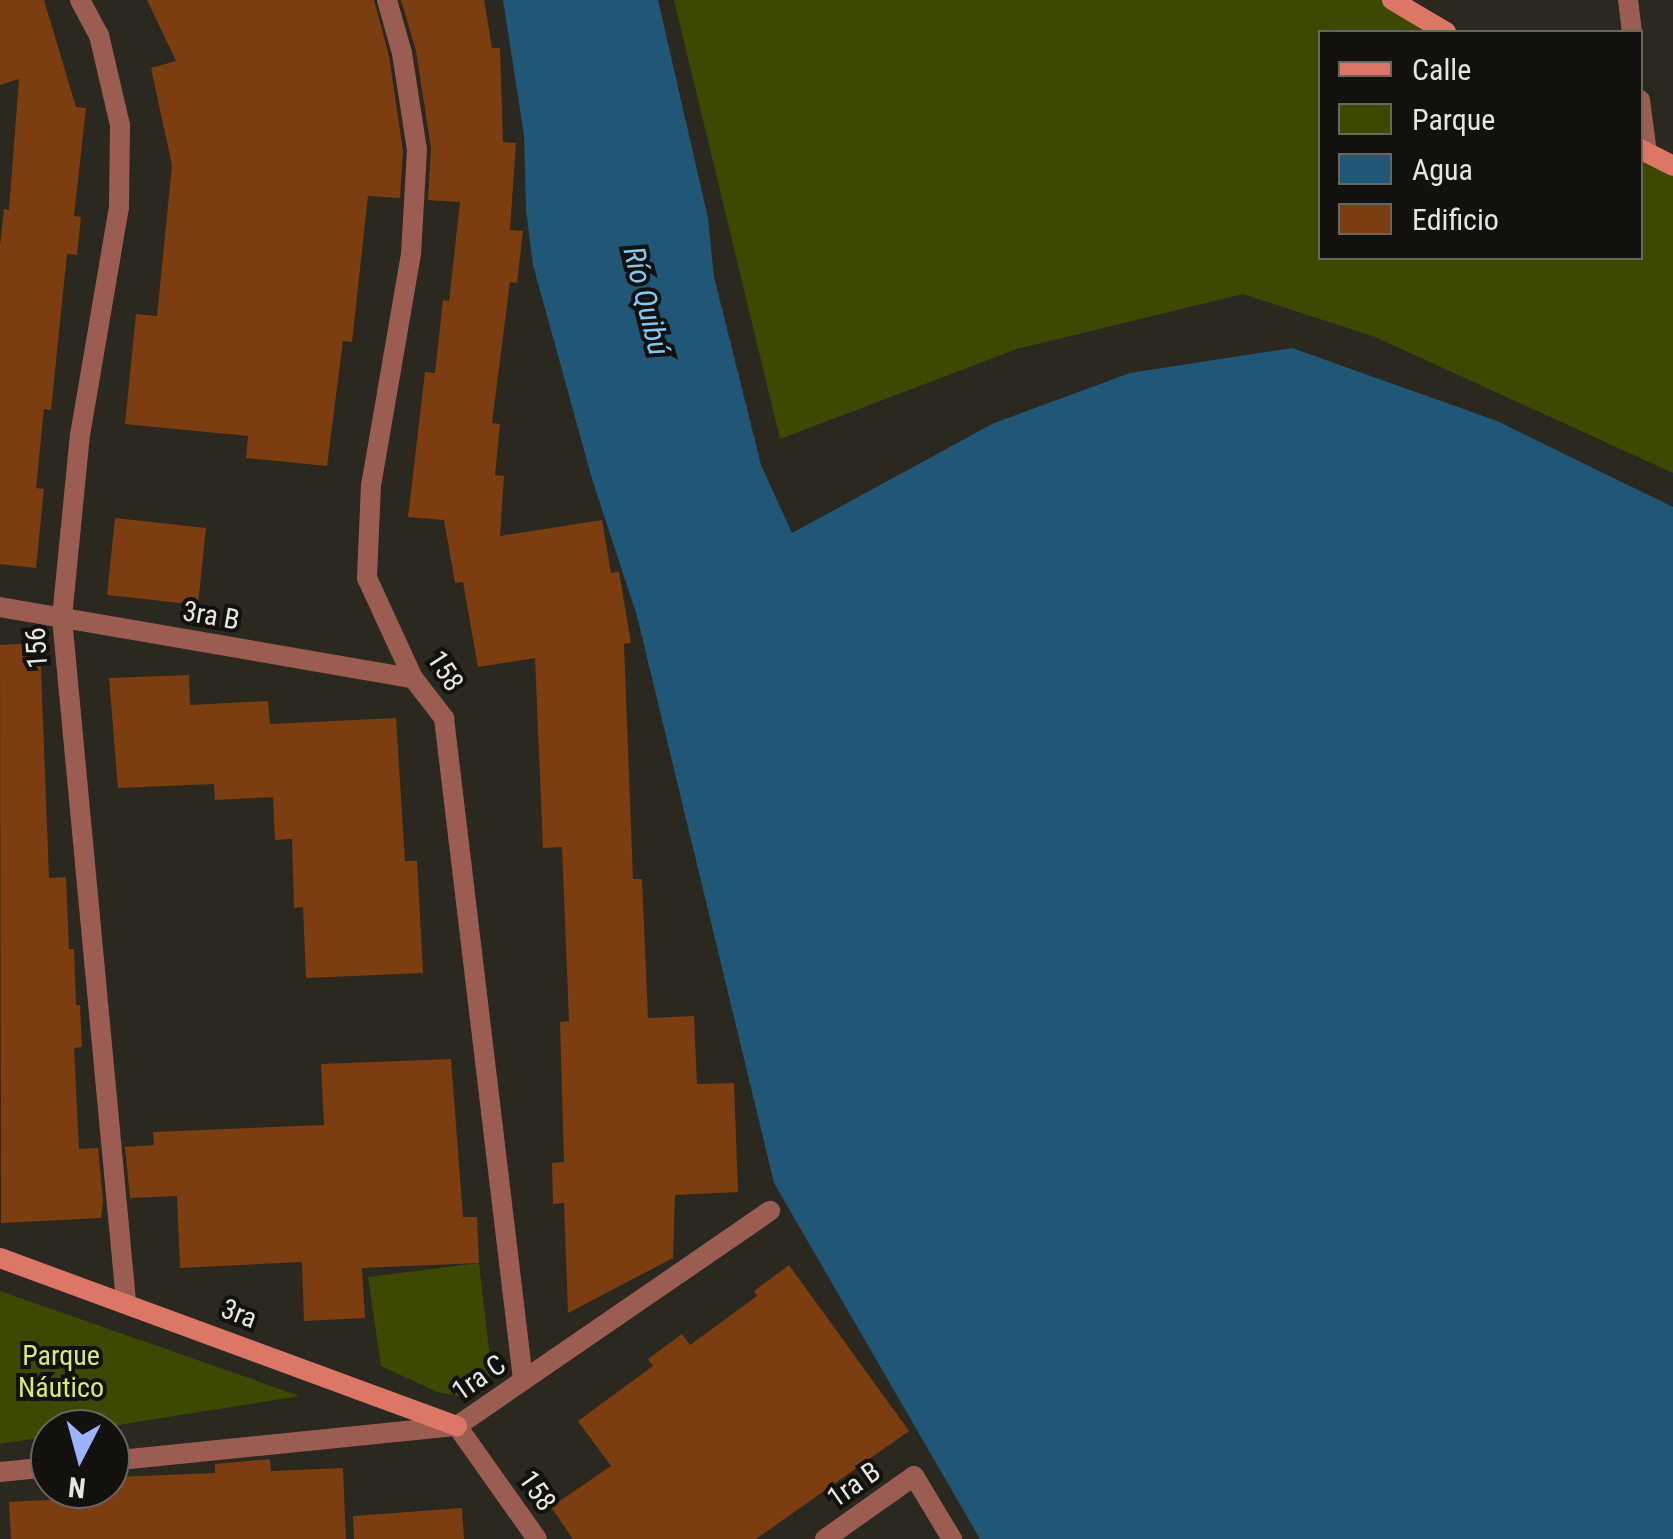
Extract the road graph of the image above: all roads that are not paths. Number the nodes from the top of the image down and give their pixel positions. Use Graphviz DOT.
graph roads {
  1 [pos="80,0"];
  2 [pos="387,0"];
  3 [pos="1392,0"];
  4 [pos="1628,0"];
  5 [pos="1443,30"];
  6 [pos="1632,30"];
  7 [pos="1644,151"];
  8 [pos="1673,166"];
  9 [pos="0,607"];
  10 [pos="62,618"];
  11 [pos="413,678"];
  12 [pos="770,1211"];
  13 [pos="0,1258"];
  14 [pos="126,1301"];
  15 [pos="523,1380"];
  16 [pos="458,1426"];
  17 [pos="130,1459"];
  18 [pos="30,1469"];
  19 [pos="0,1472"];
  20 [pos="537,1539"];
  21 [pos="824,1539"];
  22 [pos="952,1539"];
  1 -- 10 [label="street, 156"];
  2 -- 11 [label="street, 158"];
  3 -- 5 [label="street"];
  4 -- 6 [label="street"];
  7 -- 8 [label="street"];
  9 -- 10 [label="street, 3ra B"];
  10 -- 11 [label="street, 3ra B"];
  10 -- 14 [label="street, 156"];
  11 -- 15 [label="street, 158"];
  12 -- 15 [label="street, 1ra C"];
  13 -- 14 [label="street, 3ra"];
  14 -- 16 [label="street, 3ra"];
  15 -- 16 [label="street, 1ra C"];
  16 -- 17 [label="street, 1ra C"];
  16 -- 20 [label="street, 158"];
  18 -- 19 [label="street"];
  21 -- 22 [label="street, 1ra B"];
}
